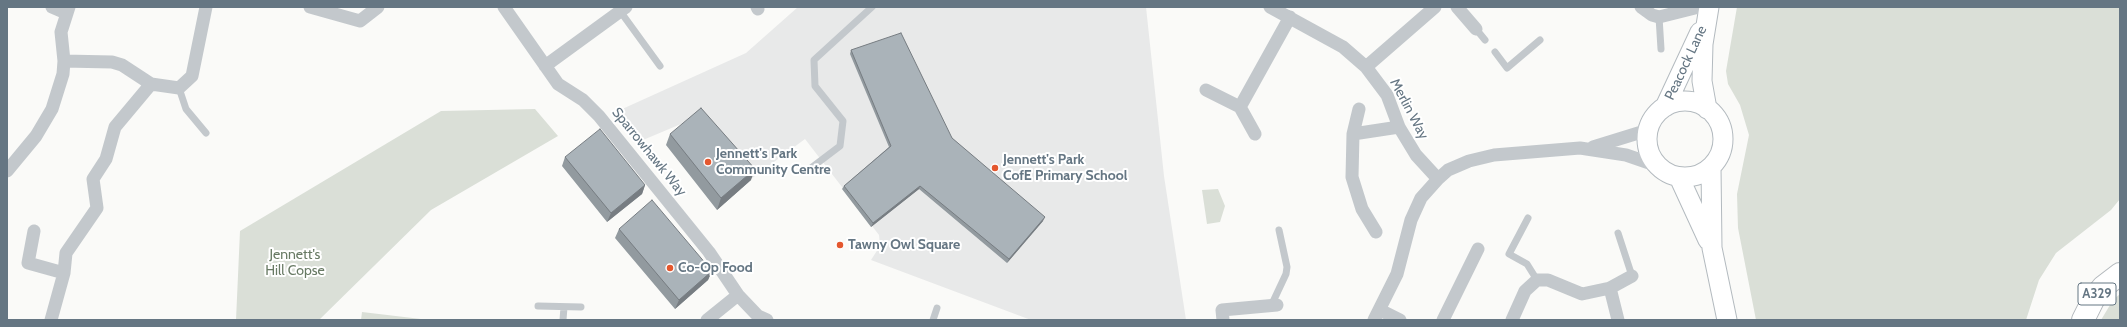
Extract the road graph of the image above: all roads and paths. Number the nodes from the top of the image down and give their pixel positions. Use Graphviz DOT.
graph roads {
  1 [pos="52,7"];
  2 [pos="206,7"];
  3 [pos="310,7"];
  4 [pos="378,7"];
  5 [pos="504,7"];
  6 [pos="872,7"];
  7 [pos="1270,7"];
  8 [pos="1435,7"];
  9 [pos="1457,7"];
  10 [pos="1641,7"];
  11 [pos="623,9"];
  12 [pos="67,10"];
  13 [pos="1708,12"];
  14 [pos="1290,17"];
  15 [pos="1659,17"];
  16 [pos="1476,29"];
  17 [pos="1484,40"];
  18 [pos="1540,40"];
  19 [pos="1661,49"];
  20 [pos="1495,52"];
  21 [pos="64,60"];
  22 [pos="545,66"];
  23 [pos="660,66"];
  24 [pos="1366,66"];
  25 [pos="150,84"];
  26 [pos="179,88"];
  27 [pos="1206,90"];
  28 [pos="1240,107"];
  29 [pos="1665,107"];
  30 [pos="1359,109"];
  31 [pos="1707,109"];
  32 [pos="1399,127"];
  33 [pos="1648,130"];
  34 [pos="206,133"];
  35 [pos="1255,134"];
  36 [pos="1353,134"];
  37 [pos="1589,148"];
  38 [pos="1658,166"];
  39 [pos="1711,167"];
  40 [pos="7,171"];
  41 [pos="807,171"];
  42 [pos="1679,177"];
  43 [pos="1438,178"];
  44 [pos="1528,218"];
  45 [pos="1279,230"];
  46 [pos="34,231"];
  47 [pos="1376,232"];
  48 [pos="1618,233"];
  49 [pos="1478,248"];
  50 [pos="1712,248"];
  51 [pos="64,272"];
  52 [pos="2120,274"];
  53 [pos="1632,276"];
  54 [pos="1537,280"];
  55 [pos="1610,288"];
  56 [pos="738,295"];
  57 [pos="1274,305"];
  58 [pos="538,306"];
  59 [pos="564,306"];
  60 [pos="581,307"];
  61 [pos="937,308"];
  62 [pos="1377,315"];
  63 [pos="50,320"];
  64 [pos="563,320"];
  65 [pos="707,320"];
  66 [pos="767,320"];
  67 [pos="933,320"];
  68 [pos="1223,320"];
  69 [pos="1400,320"];
  70 [pos="1443,320"];
  71 [pos="1512,320"];
  72 [pos="1618,320"];
  73 [pos="1727,320"];
  74 [pos="2083,320"];
  1 -- 12 [label="street"];
  2 -- 26 [label="street"];
  3 -- 4 [label="street"];
  5 -- 22 [label="street, Sparrowhawk Way"];
  6 -- 41 [label="lane"];
  7 -- 14 [label="street, Merlin Way"];
  8 -- 24 [label="street"];
  9 -- 16 [label="street"];
  10 -- 15 [label="street"];
  11 -- 22 [label="street"];
  11 -- 23 [label="lane"];
  12 -- 21 [label="street"];
  13 -- 15 [label="street"];
  13 -- 29 [label="street, Peacock Lane"];
  13 -- 31 [label="street, Peacock Lane"];
  14 -- 24 [label="street, Merlin Way"];
  14 -- 28 [label="street"];
  15 -- 19 [label="lane"];
  16 -- 17 [label="lane"];
  18 -- 20 [label="lane"];
  21 -- 25 [label="street"];
  21 -- 40 [label="street"];
  22 -- 56 [label="street, Sparrowhawk Way"];
  24 -- 32 [label="street, Merlin Way"];
  25 -- 26 [label="street"];
  25 -- 51 [label="street"];
  26 -- 34 [label="lane"];
  27 -- 28 [label="street"];
  28 -- 35 [label="street"];
  29 -- 31 [label="street"];
  29 -- 33 [label="street"];
  30 -- 36 [label="street"];
  31 -- 39 [label="street"];
  32 -- 36 [label="street"];
  32 -- 43 [label="street, Merlin Way"];
  33 -- 37 [label="street"];
  33 -- 38 [label="street"];
  36 -- 47 [label="street"];
  37 -- 38 [label="street"];
  37 -- 43 [label="street"];
  38 -- 42 [label="street"];
  39 -- 42 [label="street"];
  39 -- 50 [label="street"];
  42 -- 50 [label="street"];
  43 -- 62 [label="street"];
  44 -- 54 [label="lane"];
  45 -- 57 [label="lane"];
  46 -- 51 [label="street"];
  48 -- 53 [label="lane"];
  49 -- 70 [label="street"];
  50 -- 73 [label="street"];
  51 -- 63 [label="street"];
  52 -- 74 [label="highway, A329"];
  53 -- 55 [label="street"];
  54 -- 55 [label="street"];
  54 -- 71 [label="street"];
  55 -- 72 [label="street"];
  56 -- 65 [label="street"];
  56 -- 66 [label="street, Sparrowhawk Way"];
  57 -- 68 [label="street"];
  58 -- 59 [label="lane"];
  59 -- 60 [label="lane"];
  59 -- 64 [label="lane"];
  61 -- 67 [label="lane"];
  62 -- 69 [label="street"];
}
